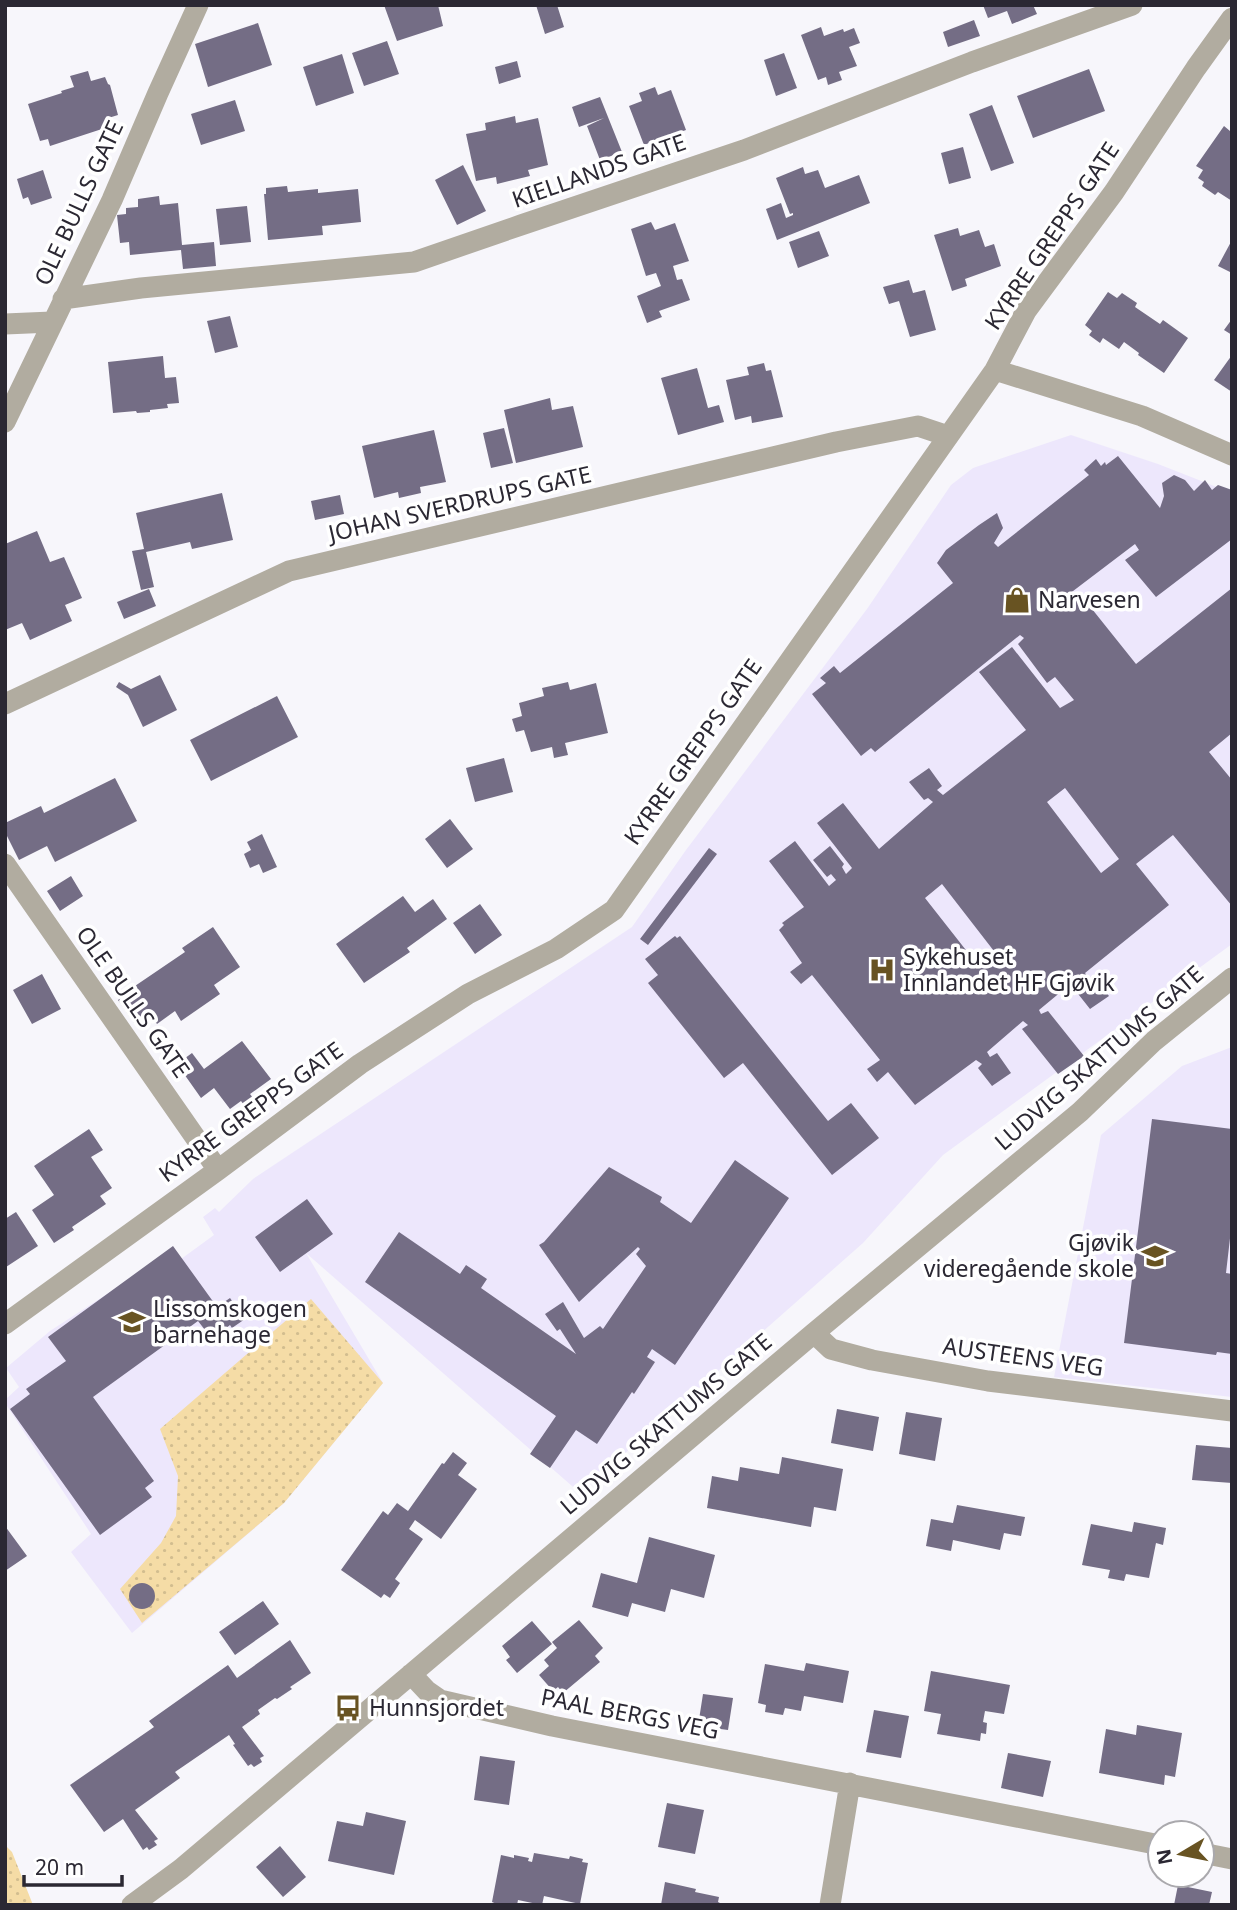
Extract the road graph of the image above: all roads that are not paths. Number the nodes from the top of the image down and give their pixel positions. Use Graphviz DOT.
graph roads {
  1 [pos="198,5"];
  2 [pos="1132,5"];
  3 [pos="1232,18"];
  4 [pos="63,299"];
  5 [pos="52,322"];
  6 [pos="5,324"];
  7 [pos="995,370"];
  8 [pos="5,422"];
  9 [pos="948,436"];
  10 [pos="1232,455"];
  11 [pos="5,704"];
  12 [pos="5,864"];
  13 [pos="1232,978"];
  14 [pos="218,1170"];
  15 [pos="5,1324"];
  16 [pos="814,1333"];
  17 [pos="1232,1411"];
  18 [pos="411,1674"];
  19 [pos="850,1783"];
  20 [pos="1146,1841"];
  21 [pos="132,1905"];
  22 [pos="831,1905"];
  1 -- 4 [label="street, OLE BULLS GATE"];
  2 -- 4 [label="street, KIELLANDS GATE"];
  3 -- 7 [label="street, KYRRE GREPPS GATE"];
  4 -- 5 [label="street, OLE BULLS GATE"];
  5 -- 6 [label="street"];
  5 -- 8 [label="street, OLE BULLS GATE"];
  7 -- 9 [label="street, KYRRE GREPPS GATE"];
  7 -- 10 [label="street"];
  9 -- 11 [label="street, JOHAN SVERDRUPS GATE"];
  9 -- 14 [label="street, KYRRE GREPPS GATE"];
  12 -- 14 [label="street, OLE BULLS GATE"];
  13 -- 16 [label="street, LUDVIG SKATTUMS GATE"];
  14 -- 15 [label="street, KYRRE GREPPS GATE"];
  16 -- 17 [label="street, AUSTEENS VEG"];
  16 -- 18 [label="street, LUDVIG SKATTUMS GATE"];
  18 -- 19 [label="street, PAAL BERGS VEG"];
  18 -- 21 [label="street, LUDVIG SKATTUMS GATE"];
  19 -- 20 [label="street, PAAL BERGS VEG"];
  19 -- 22 [label="street"];
}
